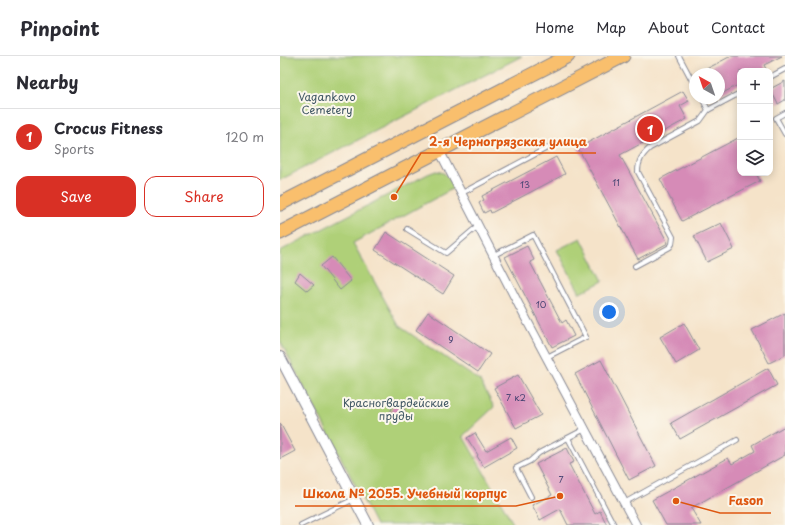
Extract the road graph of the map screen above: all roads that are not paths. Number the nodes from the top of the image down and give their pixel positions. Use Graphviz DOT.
graph roads {
  1 [pos="568,56"];
  2 [pos="623,56"];
  3 [pos="679,56"];
  4 [pos="785,69"];
  5 [pos="689,75"];
  6 [pos="773,75"];
  7 [pos="737,95"];
  8 [pos="705,104"];
  9 [pos="708,110"];
  10 [pos="785,113"];
  11 [pos="785,134"];
  12 [pos="547,148"];
  13 [pos="439,150"];
  14 [pos="462,193"];
  15 [pos="280,204"];
  16 [pos="479,227"];
  17 [pos="407,229"];
  18 [pos="280,233"];
  19 [pos="494,256"];
  20 [pos="635,266"];
  21 [pos="547,357"];
  22 [pos="280,358"];
  23 [pos="585,429"];
  24 [pos="568,438"];
  25 [pos="737,440"];
  26 [pos="531,497"];
  27 [pos="354,499"];
  28 [pos="624,503"];
  29 [pos="301,525"];
  30 [pos="368,525"];
  31 [pos="614,525"];
  32 [pos="636,525"];
  1 -- 15 [label="main road"];
  2 -- 13 [label="main road"];
  3 -- 5 [label="lane"];
  4 -- 6 [label="lane"];
  7 -- 9 [label="lane"];
  8 -- 9 [label="lane"];
  9 -- 20 [label="lane"];
  10 -- 11 [label="lane"];
  12 -- 14 [label="lane"];
  13 -- 14 [label="street"];
  13 -- 18 [label="main road"];
  14 -- 16 [label="street"];
  16 -- 17 [label="lane"];
  16 -- 19 [label="street"];
  19 -- 21 [label="street"];
  19 -- 21 [label="lane"];
  21 -- 23 [label="street"];
  22 -- 27 [label="street"];
  23 -- 24 [label="lane"];
  23 -- 28 [label="street"];
  24 -- 26 [label="lane"];
  24 -- 31 [label="lane"];
  25 -- 28 [label="lane"];
  27 -- 29 [label="lane"];
  27 -- 30 [label="street"];
  28 -- 32 [label="street"];
}
